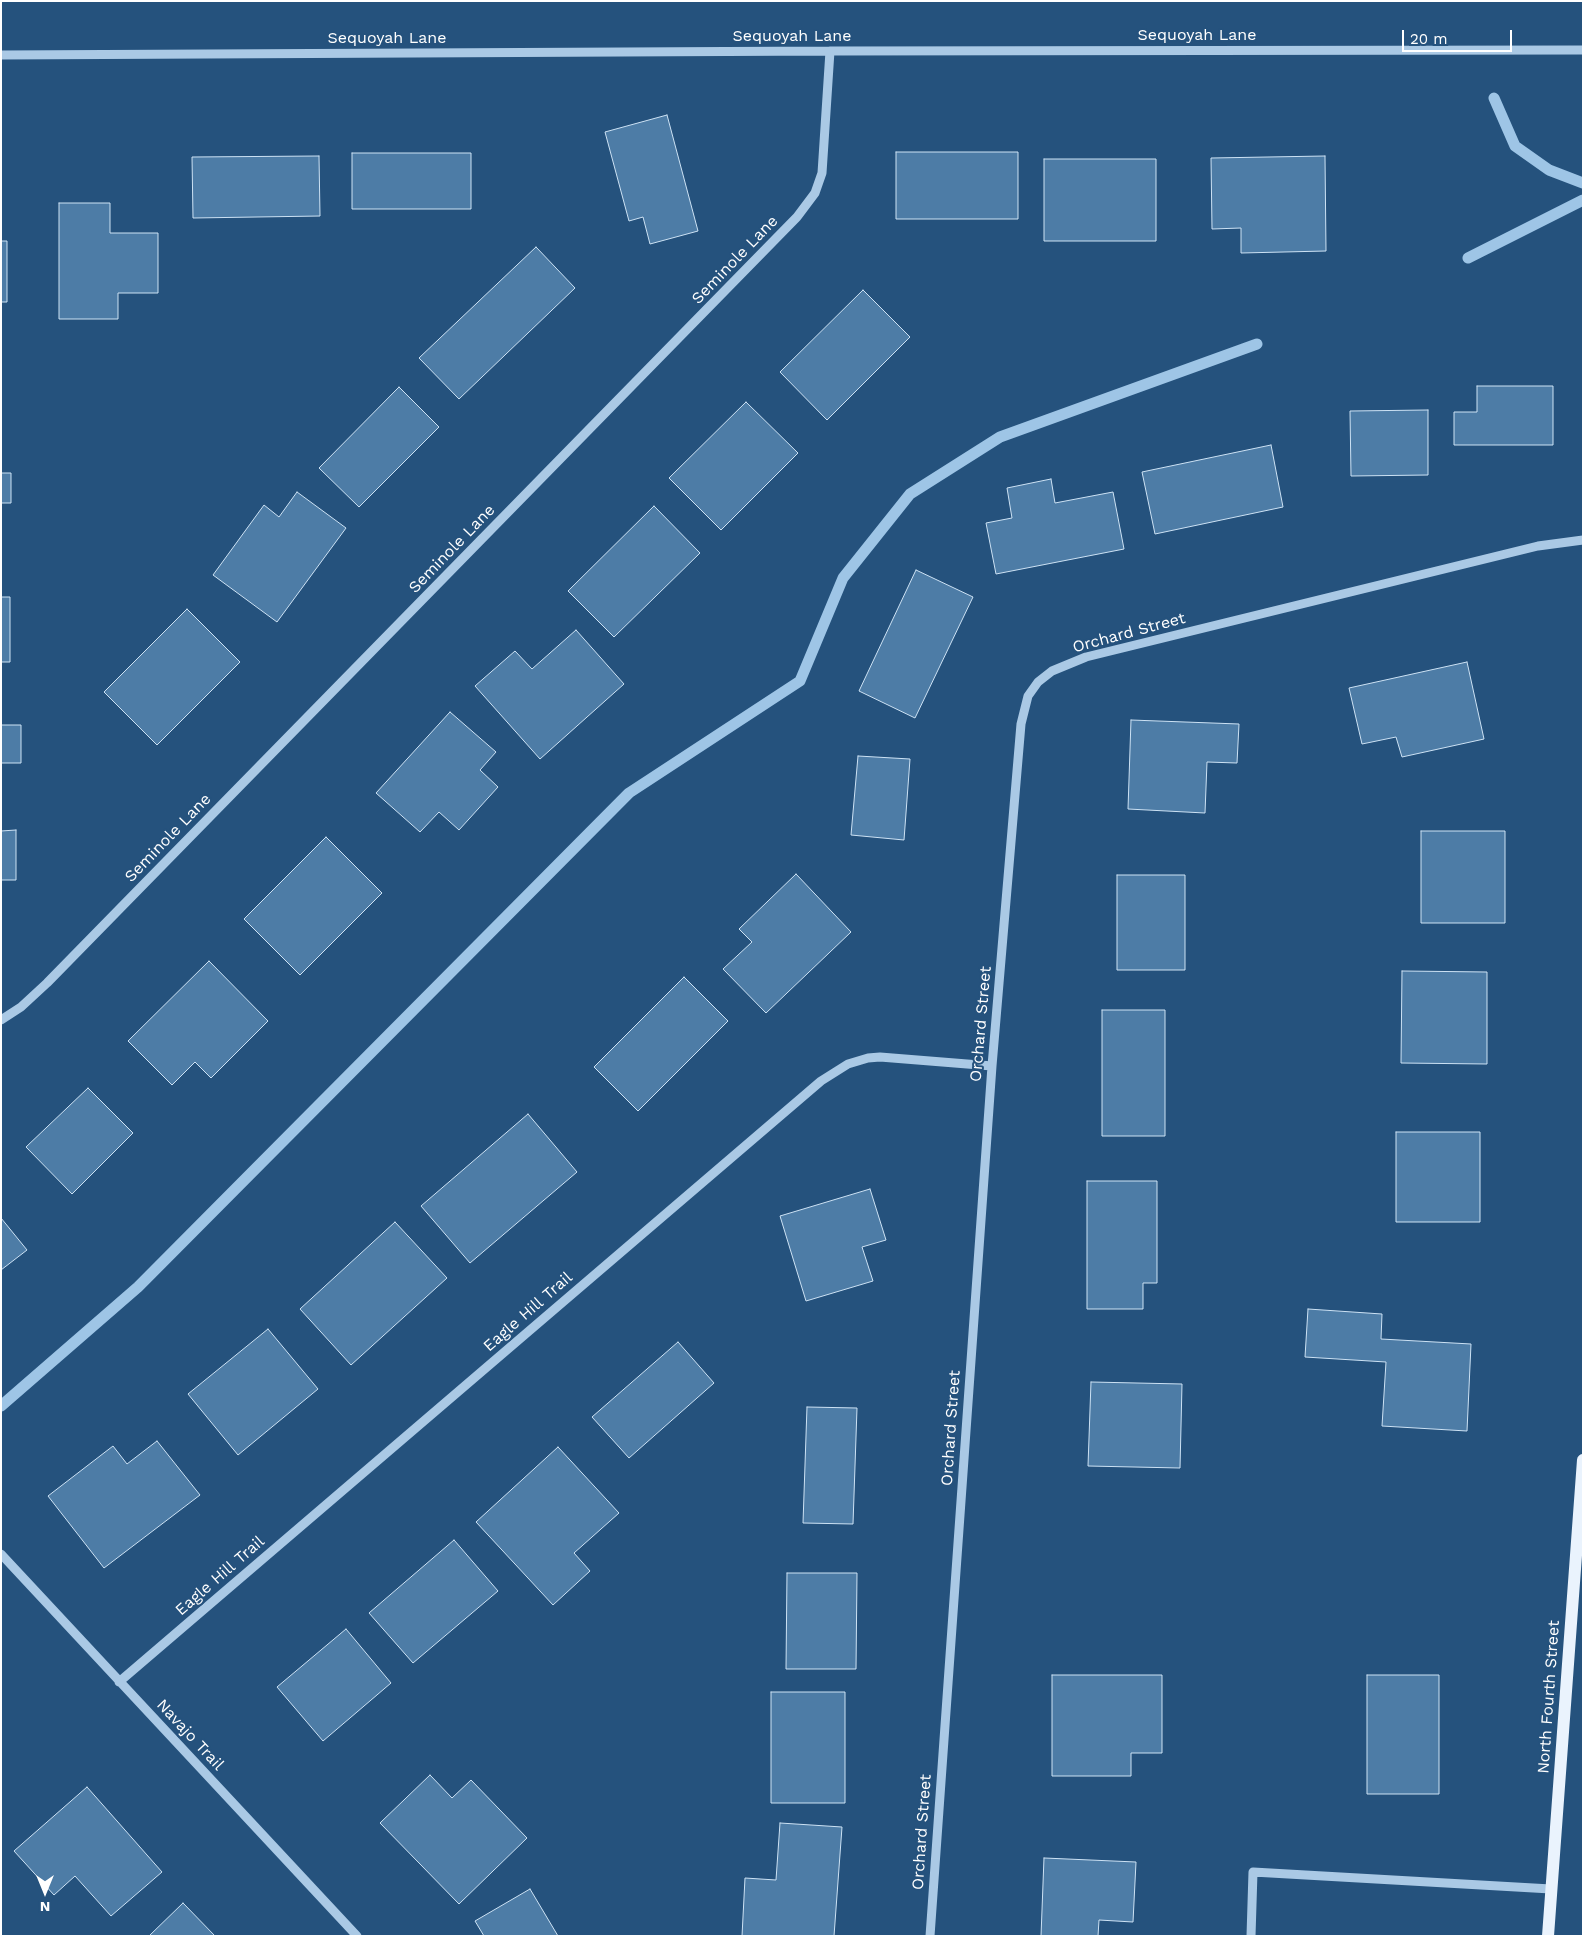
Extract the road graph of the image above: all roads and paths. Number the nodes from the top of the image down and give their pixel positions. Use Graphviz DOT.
graph roads {
  1 [pos="1583,50"];
  2 [pos="830,51"];
  3 [pos="1,55"];
  4 [pos="1583,540"];
  5 [pos="1,1020"];
  6 [pos="992,1066"];
  7 [pos="1583,1460"];
  8 [pos="1,1554"];
  9 [pos="119,1682"];
  10 [pos="1551,1889"];
  11 [pos="357,1936"];
  12 [pos="930,1936"];
  13 [pos="1251,1936"];
  14 [pos="1548,1936"];
  1 -- 2 [label="street, Sequoyah Lane"];
  2 -- 3 [label="street, Sequoyah Lane"];
  2 -- 5 [label="street, Seminole Lane"];
  4 -- 6 [label="street, Orchard Street"];
  6 -- 9 [label="street, Eagle Hill Trail"];
  6 -- 12 [label="street, Orchard Street"];
  7 -- 10 [label="main road, North Fourth Street"];
  8 -- 9 [label="street, Navajo Trail"];
  9 -- 11 [label="street, Navajo Trail"];
  10 -- 13 [label="street"];
  10 -- 14 [label="main road, North Fourth Street"];
}
